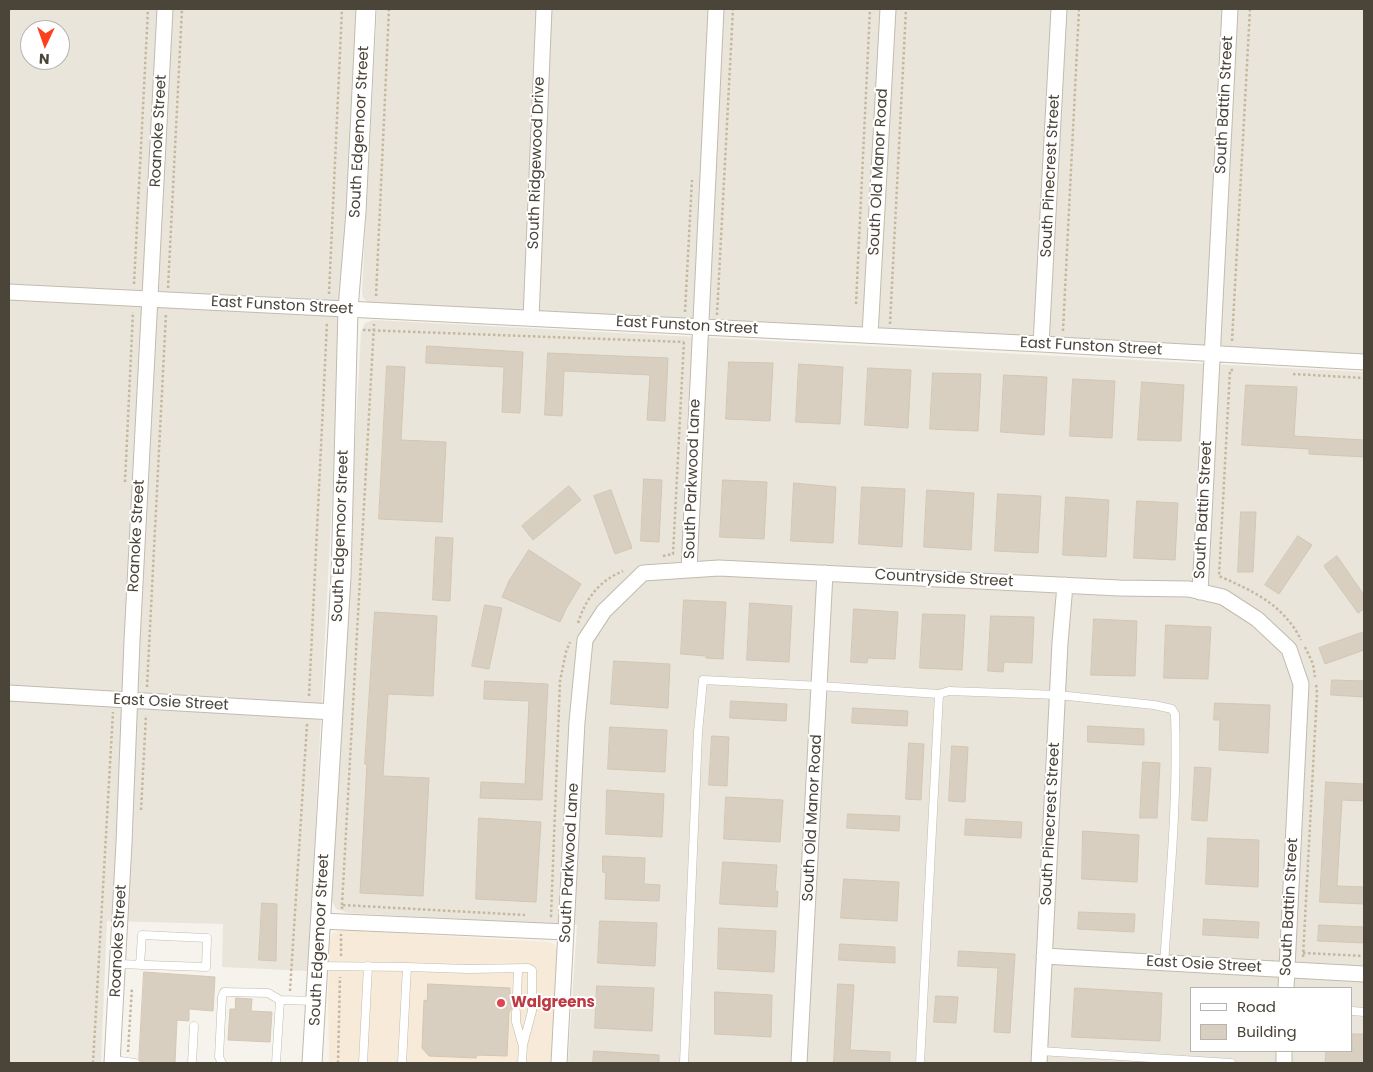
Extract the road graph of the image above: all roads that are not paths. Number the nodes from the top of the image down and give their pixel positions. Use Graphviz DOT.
graph roads {
  1 [pos="165,9"];
  2 [pos="366,9"];
  3 [pos="544,9"];
  4 [pos="716,9"];
  5 [pos="888,9"];
  6 [pos="1059,9"];
  7 [pos="1230,9"];
  8 [pos="9,292"];
  9 [pos="150,299"];
  10 [pos="348,309"];
  11 [pos="531,318"];
  12 [pos="692,326"];
  13 [pos="870,335"];
  14 [pos="1041,344"];
  15 [pos="1212,353"];
  16 [pos="1364,362"];
  17 [pos="689,570"];
  18 [pos="826,573"];
  19 [pos="1065,585"];
  20 [pos="1200,592"];
  21 [pos="820,686"];
  22 [pos="9,693"];
  23 [pos="939,694"];
  24 [pos="1058,695"];
  25 [pos="130,700"];
  26 [pos="333,712"];
  27 [pos="321,920"];
  28 [pos="566,932"];
  29 [pos="1044,956"];
  30 [pos="1164,963"];
  31 [pos="130,965"];
  32 [pos="318,966"];
  33 [pos="368,966"];
  34 [pos="407,967"];
  35 [pos="518,968"];
  36 [pos="1286,970"];
  37 [pos="1364,974"];
  38 [pos="1286,987"];
  39 [pos="517,996"];
  40 [pos="280,1000"];
  41 [pos="317,1001"];
  42 [pos="516,1012"];
  43 [pos="194,1026"];
  44 [pos="523,1045"];
  45 [pos="1040,1057"];
  46 [pos="122,1062"];
  47 [pos="192,1063"];
  48 [pos="222,1063"];
  49 [pos="276,1063"];
  50 [pos="312,1063"];
  51 [pos="363,1063"];
  52 [pos="402,1063"];
  53 [pos="522,1063"];
  54 [pos="559,1063"];
  55 [pos="684,1063"];
  56 [pos="799,1063"];
  57 [pos="920,1063"];
  58 [pos="1231,1063"];
  1 -- 9 [label="street, Roanoke Street"];
  2 -- 10 [label="street, South Edgemoor Street"];
  3 -- 11 [label="street, South Ridgewood Drive"];
  4 -- 12 [label="street, South Parkwood Lane"];
  5 -- 13 [label="street, South Old Manor Road"];
  6 -- 14 [label="street, South Pinecrest Street"];
  7 -- 15 [label="street, South Battin Street"];
  8 -- 9 [label="street, East Funston Street"];
  9 -- 10 [label="street, East Funston Street"];
  9 -- 25 [label="street, Roanoke Street"];
  10 -- 11 [label="street, East Funston Street"];
  10 -- 26 [label="street, South Edgemoor Street"];
  11 -- 12 [label="street, East Funston Street"];
  12 -- 13 [label="street, East Funston Street"];
  12 -- 17 [label="street, South Parkwood Lane"];
  13 -- 14 [label="street, East Funston Street"];
  14 -- 15 [label="street, East Funston Street"];
  15 -- 16 [label="street, East Funston Street"];
  15 -- 20 [label="street, South Battin Street"];
  17 -- 18 [label="street, Countryside Street"];
  17 -- 28 [label="street, South Parkwood Lane"];
  18 -- 19 [label="street, Countryside Street"];
  18 -- 21 [label="street, South Old Manor Road"];
  19 -- 20 [label="street, Countryside Street"];
  19 -- 24 [label="street, South Pinecrest Street"];
  20 -- 36 [label="street, South Battin Street"];
  21 -- 23 [label="lane"];
  21 -- 55 [label="lane"];
  21 -- 56 [label="street, South Old Manor Road"];
  22 -- 25 [label="street, East Osie Street"];
  23 -- 24 [label="lane"];
  23 -- 57 [label="lane"];
  24 -- 29 [label="street, South Pinecrest Street"];
  24 -- 30 [label="lane"];
  25 -- 26 [label="street, East Osie Street"];
  25 -- 31 [label="street, Roanoke Street"];
  26 -- 27 [label="street, South Edgemoor Street"];
  27 -- 28 [label="street"];
  27 -- 32 [label="street, South Edgemoor Street"];
  28 -- 54 [label="street, South Parkwood Lane"];
  29 -- 30 [label="street, East Osie Street"];
  29 -- 45 [label="street, South Pinecrest Street"];
  30 -- 36 [label="street, East Osie Street"];
  31 -- 31 [label="lane"];
  31 -- 46 [label="street, Roanoke Street"];
  32 -- 33 [label="lane"];
  32 -- 41 [label="street, South Edgemoor Street"];
  33 -- 34 [label="lane"];
  33 -- 51 [label="lane"];
  34 -- 35 [label="lane"];
  34 -- 52 [label="lane"];
  35 -- 39 [label="lane"];
  35 -- 44 [label="lane"];
  36 -- 37 [label="street, East Osie Street"];
  36 -- 38 [label="street, South Battin Street"];
  40 -- 41 [label="lane"];
  40 -- 48 [label="lane"];
  40 -- 49 [label="lane"];
  41 -- 50 [label="street, South Edgemoor Street"];
  42 -- 44 [label="lane"];
  43 -- 47 [label="lane"];
  44 -- 53 [label="lane"];
  45 -- 58 [label="lane"];
}
